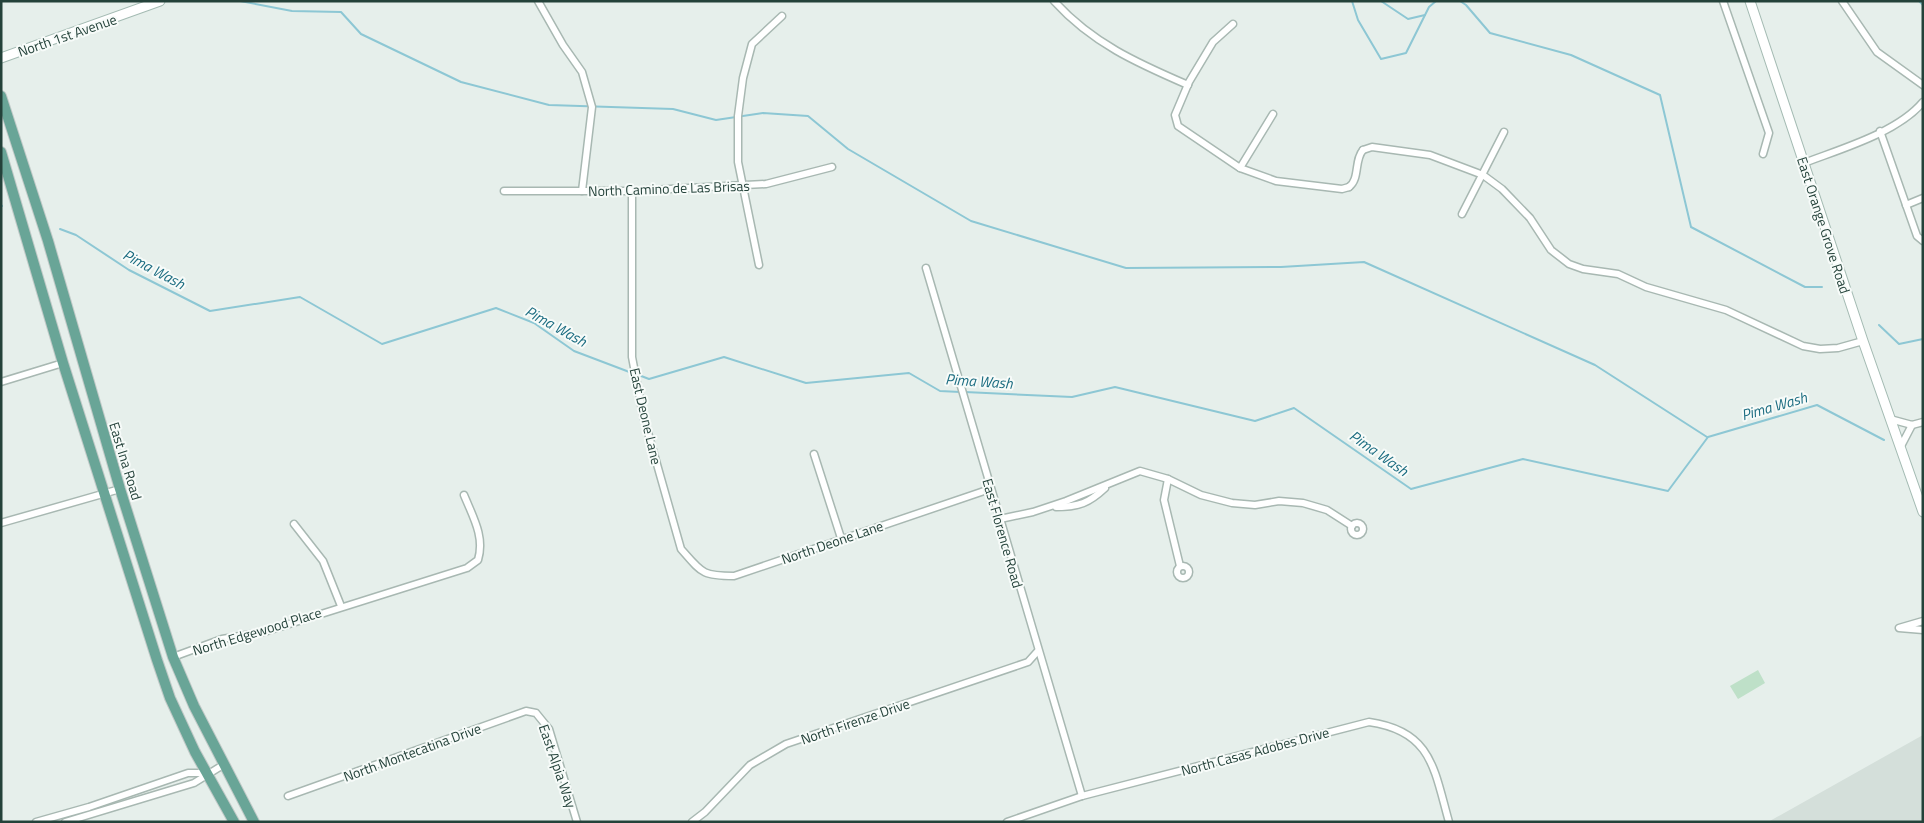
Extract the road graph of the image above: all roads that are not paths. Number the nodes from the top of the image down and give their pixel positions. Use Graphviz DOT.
graph roads {
  1 [pos="160,1"];
  2 [pos="538,1"];
  3 [pos="1054,1"];
  4 [pos="1723,1"];
  5 [pos="1750,1"];
  6 [pos="1842,1"];
  7 [pos="782,16"];
  8 [pos="1233,24"];
  9 [pos="1,58"];
  10 [pos="1188,85"];
  11 [pos="1923,85"];
  12 [pos="1,96"];
  13 [pos="1923,102"];
  14 [pos="1273,114"];
  15 [pos="1880,131"];
  16 [pos="1504,132"];
  17 [pos="1,152"];
  18 [pos="1762,154"];
  19 [pos="1804,163"];
  20 [pos="832,167"];
  21 [pos="1240,168"];
  22 [pos="1483,175"];
  23 [pos="742,186"];
  24 [pos="504,191"];
  25 [pos="582,191"];
  26 [pos="632,191"];
  27 [pos="1923,198"];
  28 [pos="1906,205"];
  29 [pos="1462,214"];
  30 [pos="1923,241"];
  31 [pos="759,265"];
  32 [pos="926,268"];
  33 [pos="1863,341"];
  34 [pos="64,363"];
  35 [pos="1,382"];
  36 [pos="1890,419"];
  37 [pos="1923,422"];
  38 [pos="1912,425"];
  39 [pos="1900,448"];
  40 [pos="814,454"];
  41 [pos="1168,479"];
  42 [pos="120,489"];
  43 [pos="990,489"];
  44 [pos="104,494"];
  45 [pos="464,495"];
  46 [pos="1923,512"];
  47 [pos="1000,518"];
  48 [pos="1,523"];
  49 [pos="294,524"];
  50 [pos="1352,526"];
  51 [pos="841,538"];
  52 [pos="681,549"];
  53 [pos="1180,566"];
  54 [pos="341,606"];
  55 [pos="1923,621"];
  56 [pos="1923,630"];
  57 [pos="1037,652"];
  58 [pos="173,657"];
  59 [pos="536,713"];
  60 [pos="223,765"];
  61 [pos="207,773"];
  62 [pos="288,796"];
  63 [pos="1082,796"];
  64 [pos="36,822"];
  65 [pos="65,822"];
  66 [pos="234,822"];
  67 [pos="254,822"];
  68 [pos="577,822"];
  69 [pos="692,822"];
  70 [pos="1007,822"];
  71 [pos="1450,822"];
  1 -- 9 [label="main road, North 1st Avenue"];
  2 -- 25 [label="street"];
  3 -- 10 [label="street"];
  4 -- 18 [label="street"];
  5 -- 19 [label="main road, East Orange Grove Road"];
  6 -- 11 [label="street"];
  7 -- 23 [label="street"];
  8 -- 10 [label="street"];
  10 -- 21 [label="street"];
  12 -- 42 [label="main road, East Ina Road"];
  13 -- 15 [label="street"];
  14 -- 21 [label="street"];
  15 -- 19 [label="street"];
  15 -- 28 [label="street"];
  16 -- 22 [label="street"];
  17 -- 34 [label="main road"];
  19 -- 33 [label="main road, East Orange Grove Road"];
  20 -- 23 [label="street, North Camino de Las Brisas"];
  21 -- 22 [label="street"];
  22 -- 29 [label="street"];
  22 -- 33 [label="street"];
  23 -- 26 [label="street, North Camino de Las Brisas"];
  23 -- 31 [label="street"];
  24 -- 25 [label="street, North Camino de Las Brisas"];
  25 -- 26 [label="street, North Camino de Las Brisas"];
  26 -- 52 [label="street, East Deone Lane"];
  27 -- 28 [label="street"];
  28 -- 30 [label="street"];
  32 -- 43 [label="street, East Florence Road"];
  33 -- 36 [label="main road, East Orange Grove Road"];
  34 -- 35 [label="street"];
  34 -- 44 [label="main road"];
  36 -- 38 [label="street"];
  36 -- 39 [label="main road, East Orange Grove Road"];
  37 -- 38 [label="street"];
  38 -- 39 [label="street"];
  39 -- 46 [label="main road, East Orange Grove Road"];
  40 -- 51 [label="street"];
  41 -- 47 [label="street"];
  41 -- 50 [label="street"];
  41 -- 53 [label="street"];
  42 -- 44 [label="street"];
  42 -- 58 [label="main road, East Ina Road"];
  43 -- 47 [label="street, East Florence Road"];
  43 -- 51 [label="street, North Deone Lane"];
  44 -- 48 [label="street"];
  44 -- 61 [label="main road"];
  45 -- 54 [label="street, North Edgewood Place"];
  47 -- 57 [label="street, East Florence Road"];
  49 -- 54 [label="street, North Edgewood Place"];
  51 -- 52 [label="street, North Deone Lane"];
  54 -- 58 [label="street, North Edgewood Place"];
  55 -- 56 [label="street"];
  57 -- 63 [label="street, East Florence Road"];
  57 -- 69 [label="street, North Firenze Drive"];
  58 -- 60 [label="main road, East Ina Road"];
  59 -- 62 [label="street, North Montecatina Drive"];
  59 -- 68 [label="street, East Alpia Way"];
  60 -- 61 [label="street"];
  60 -- 67 [label="main road, East Ina Road"];
  61 -- 64 [label="street"];
  61 -- 65 [label="street"];
  61 -- 66 [label="main road"];
  63 -- 70 [label="street, North Casas Adobes Drive"];
  63 -- 71 [label="street, North Casas Adobes Drive"];
}
